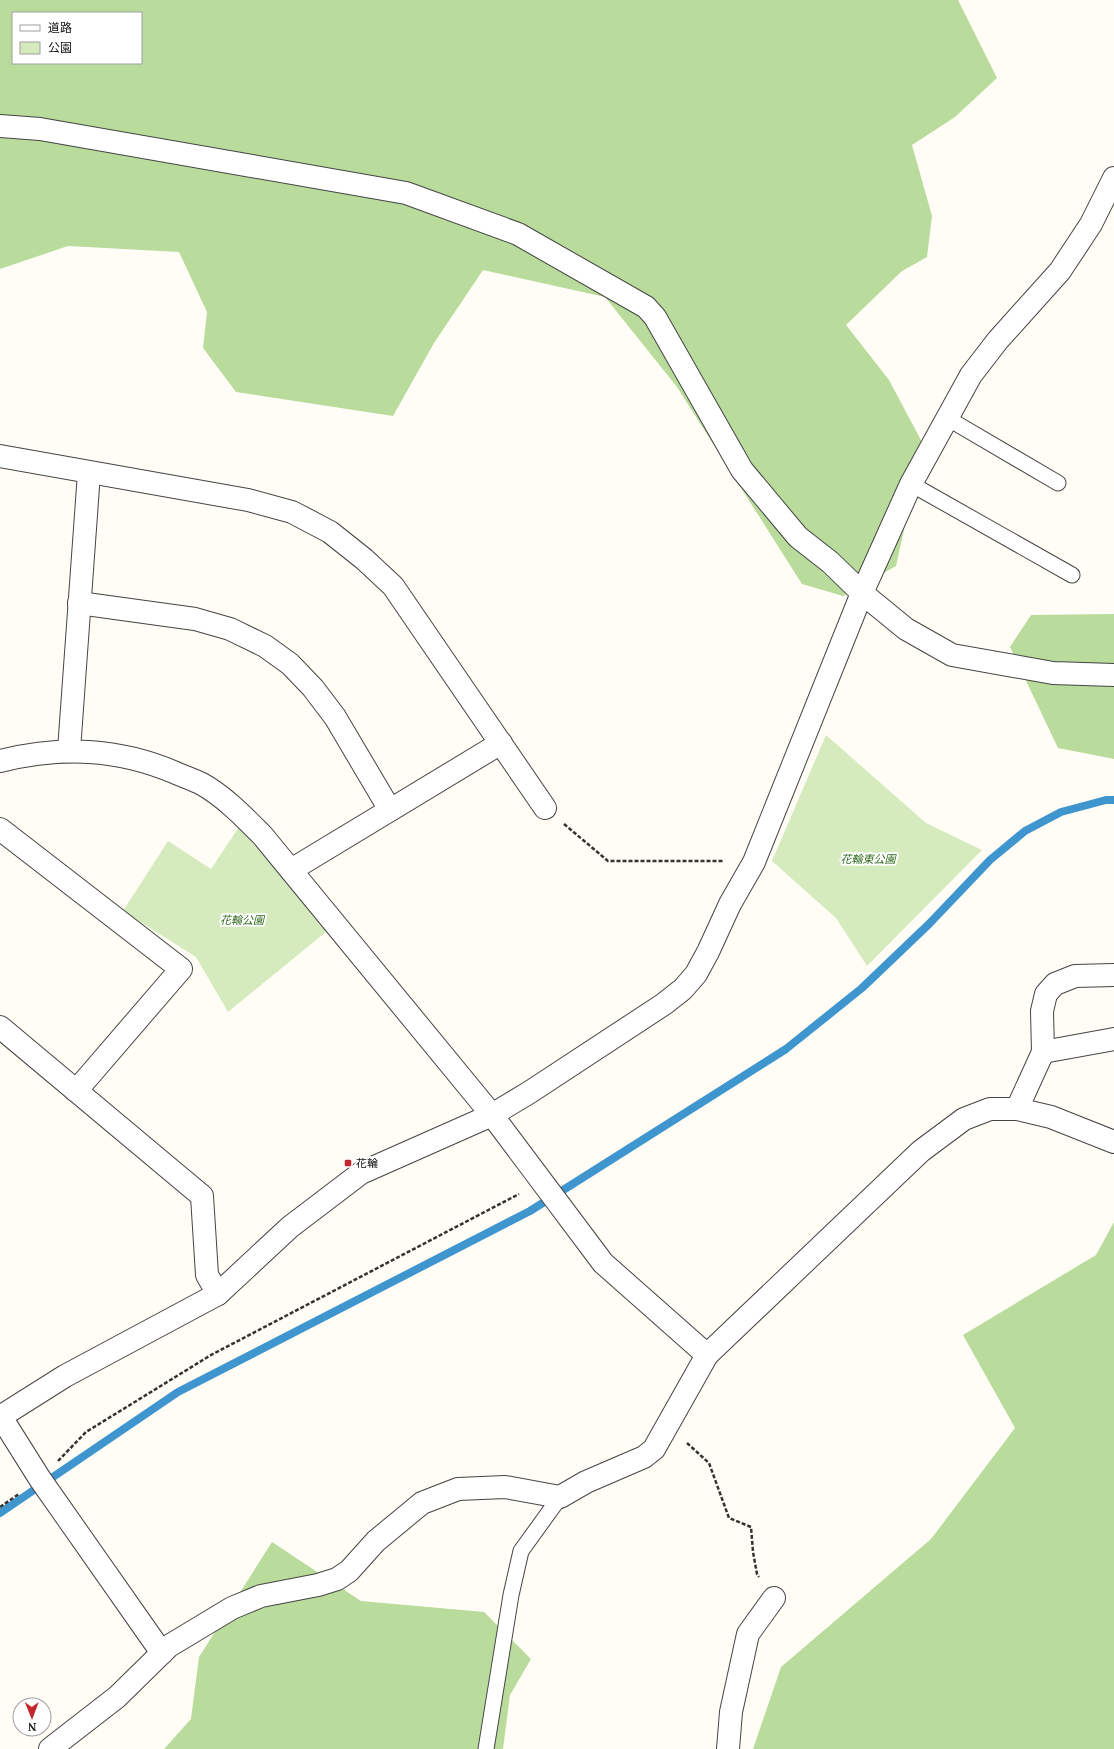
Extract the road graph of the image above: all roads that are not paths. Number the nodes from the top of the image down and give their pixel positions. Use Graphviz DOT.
graph roads {
  1 [pos="0,126"];
  2 [pos="1113,181"];
  3 [pos="948,418"];
  4 [pos="0,456"];
  5 [pos="89,473"];
  6 [pos="1058,483"];
  7 [pos="911,484"];
  8 [pos="1072,575"];
  9 [pos="862,593"];
  10 [pos="79,603"];
  11 [pos="1114,675"];
  12 [pos="501,743"];
  13 [pos="69,750"];
  14 [pos="0,761"];
  15 [pos="545,808"];
  16 [pos="390,810"];
  17 [pos="0,829"];
  18 [pos="290,870"];
  19 [pos="1114,975"];
  20 [pos="0,1027"];
  21 [pos="1114,1039"];
  22 [pos="1043,1052"];
  23 [pos="76,1091"];
  24 [pos="1017,1109"];
  25 [pos="492,1114"];
  26 [pos="1114,1142"];
  27 [pos="218,1294"];
  28 [pos="707,1355"];
  29 [pos="0,1417"];
  30 [pos="560,1497"];
  31 [pos="774,1598"];
  32 [pos="162,1653"];
  33 [pos="50,1749"];
  34 [pos="486,1749"];
  35 [pos="728,1749"];
  1 -- 9 [label="street"];
  2 -- 3 [label="street"];
  3 -- 6 [label="lane"];
  3 -- 7 [label="street"];
  4 -- 5 [label="street"];
  5 -- 10 [label="street"];
  5 -- 12 [label="street"];
  7 -- 8 [label="lane"];
  7 -- 9 [label="street"];
  9 -- 11 [label="street"];
  9 -- 25 [label="street"];
  10 -- 13 [label="street"];
  10 -- 16 [label="street"];
  12 -- 15 [label="street"];
  12 -- 16 [label="street"];
  13 -- 14 [label="street"];
  13 -- 18 [label="street"];
  16 -- 18 [label="street"];
  17 -- 23 [label="street"];
  18 -- 25 [label="street"];
  19 -- 22 [label="street"];
  20 -- 23 [label="street"];
  21 -- 22 [label="street"];
  22 -- 24 [label="street"];
  23 -- 27 [label="street"];
  24 -- 26 [label="street"];
  24 -- 28 [label="street"];
  25 -- 27 [label="street"];
  25 -- 28 [label="street"];
  27 -- 29 [label="street"];
  28 -- 30 [label="street"];
  29 -- 32 [label="street"];
  30 -- 32 [label="street"];
  30 -- 34 [label="lane"];
  31 -- 35 [label="street"];
  32 -- 33 [label="street"];
}
